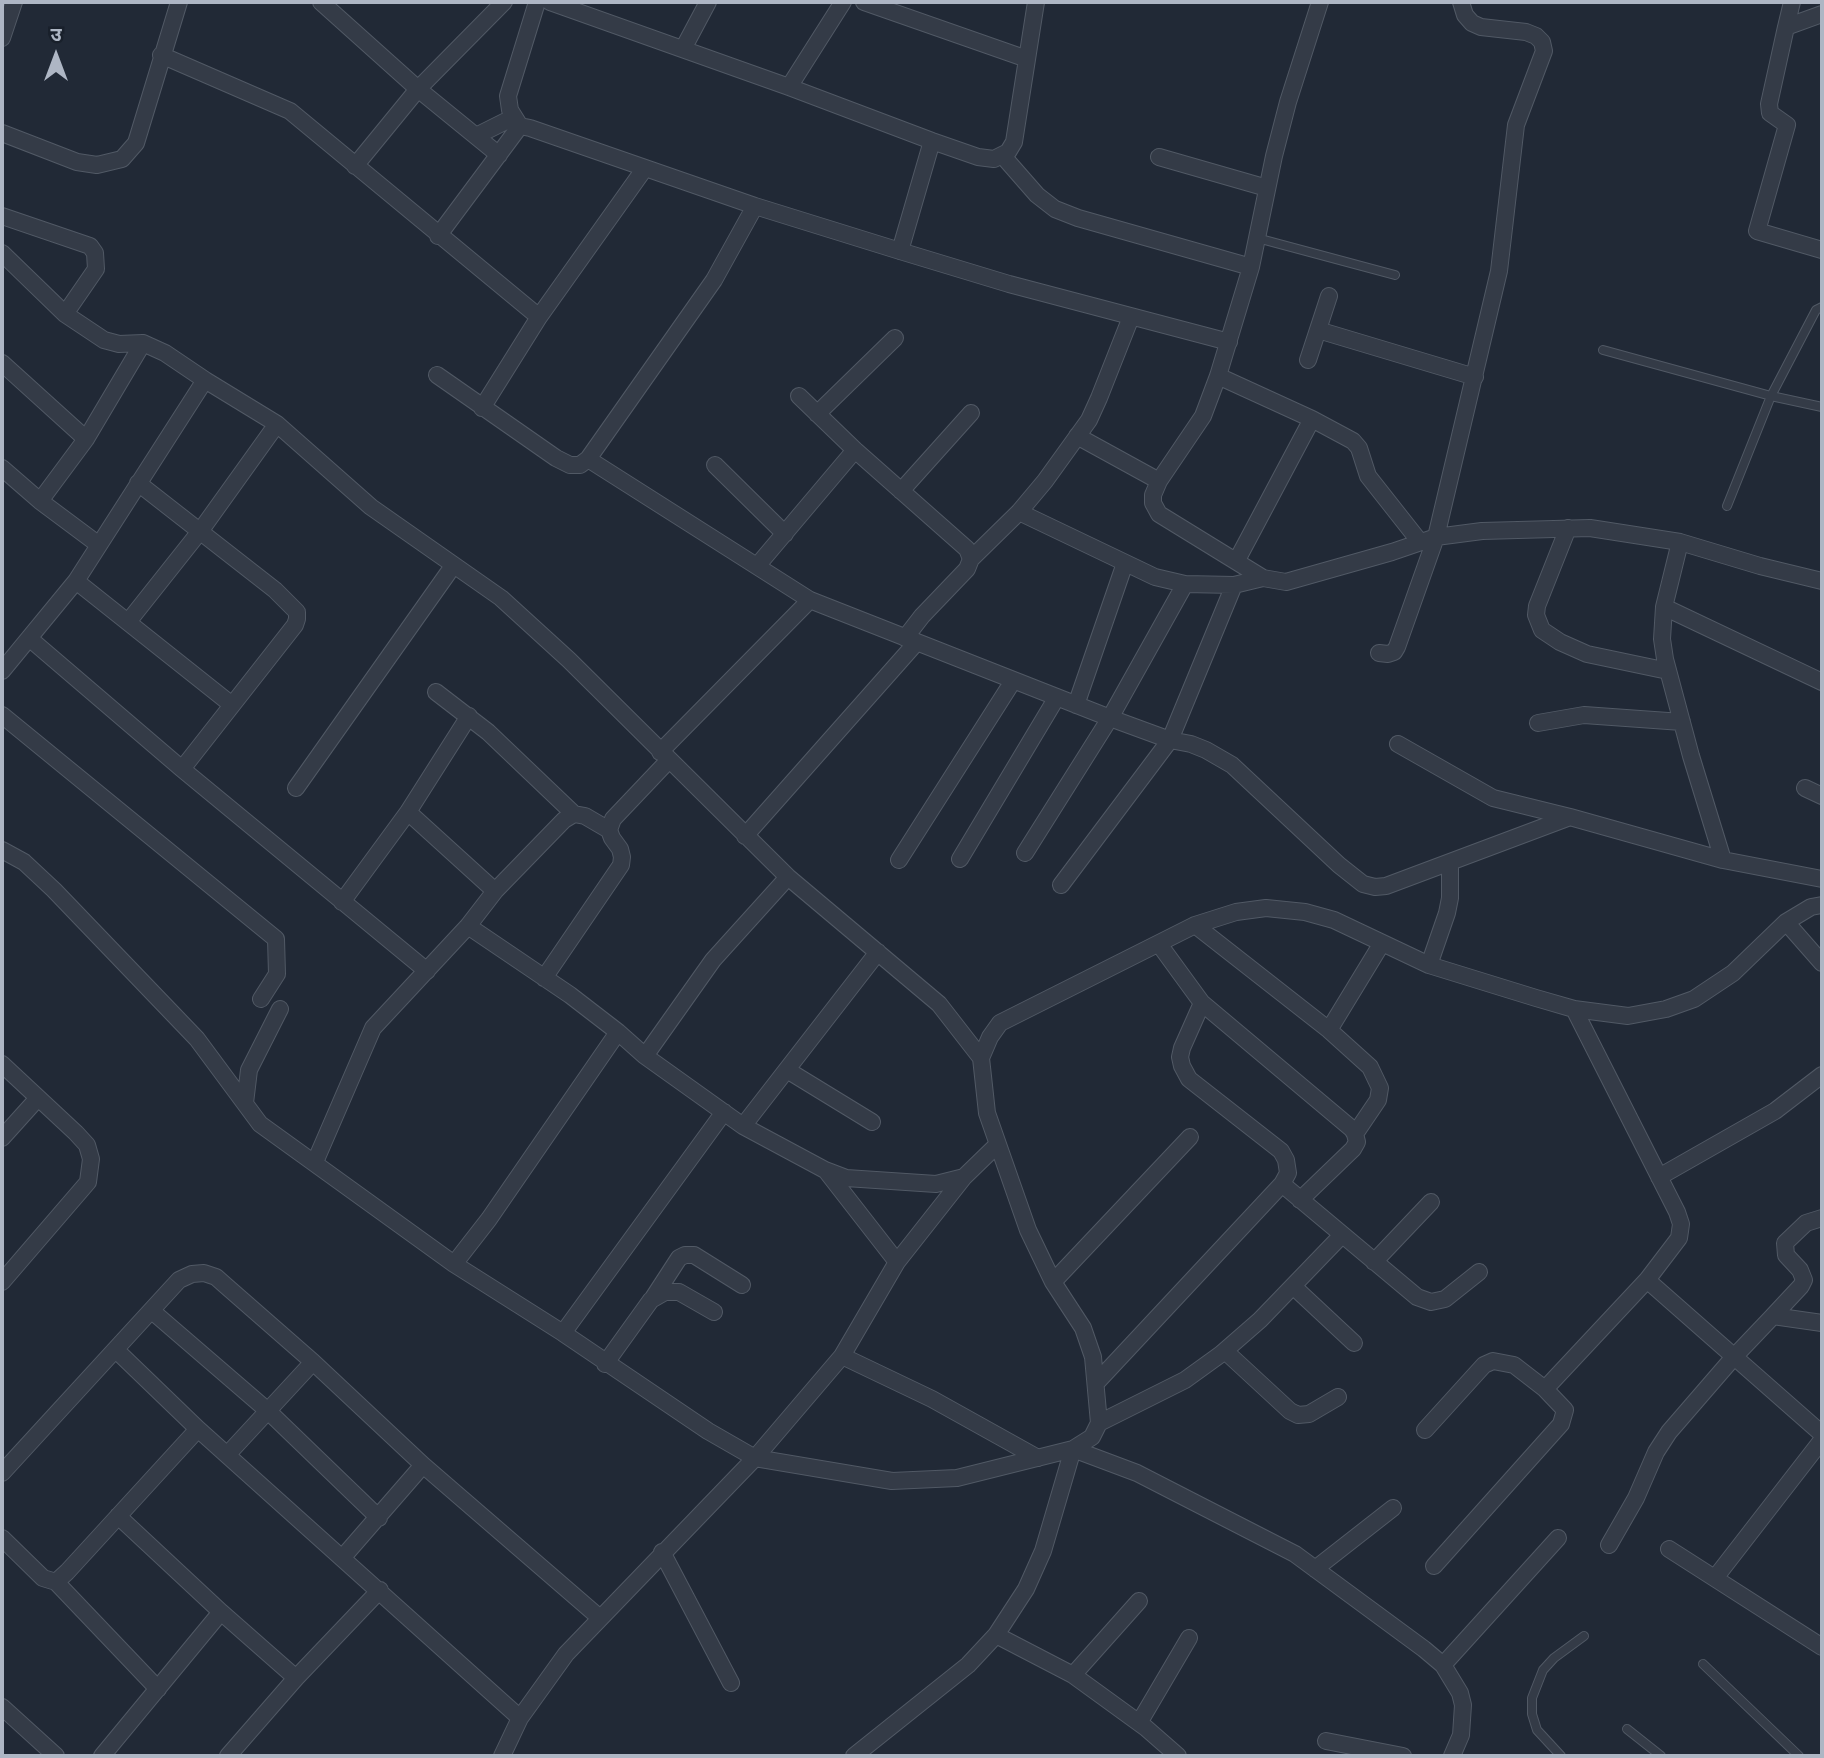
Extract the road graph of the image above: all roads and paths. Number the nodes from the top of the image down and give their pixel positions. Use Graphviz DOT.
graph roads {
  1 [pos="14,2"];
  2 [pos="179,2"];
  3 [pos="320,2"];
  4 [pos="504,2"];
  5 [pos="537,2"];
  6 [pos="550,2"];
  7 [pos="708,2"];
  8 [pos="843,2"];
  9 [pos="864,2"];
  10 [pos="1036,2"];
  11 [pos="1320,2"];
  12 [pos="1461,2"];
  13 [pos="1792,2"];
  14 [pos="1822,14"];
  15 [pos="1786,27"];
  16 [pos="2,38"];
  17 [pos="683,49"];
  18 [pos="161,55"];
  19 [pos="1027,59"];
  20 [pos="789,87"];
  21 [pos="418,89"];
  22 [pos="517,122"];
  23 [pos="2,133"];
  24 [pos="476,136"];
  25 [pos="932,141"];
  26 [pos="499,155"];
  27 [pos="1002,155"];
  28 [pos="1158,158"];
  29 [pos="355,166"];
  30 [pos="645,168"];
  31 [pos="1268,188"];
  32 [pos="755,206"];
  33 [pos="2,216"];
  34 [pos="438,236"];
  35 [pos="1257,238"];
  36 [pos="1822,250"];
  37 [pos="900,251"];
  38 [pos="2,253"];
  39 [pos="1251,267"];
  40 [pos="1395,275"];
  41 [pos="1329,296"];
  42 [pos="1822,307"];
  43 [pos="65,314"];
  44 [pos="539,317"];
  45 [pos="1130,317"];
  46 [pos="1318,330"];
  47 [pos="895,338"];
  48 [pos="1228,342"];
  49 [pos="144,343"];
  50 [pos="1604,350"];
  51 [pos="1308,360"];
  52 [pos="2,363"];
  53 [pos="437,375"];
  54 [pos="1218,376"];
  55 [pos="1475,377"];
  56 [pos="205,380"];
  57 [pos="799,396"];
  58 [pos="1771,396"];
  59 [pos="1822,407"];
  60 [pos="482,408"];
  61 [pos="971,413"];
  62 [pos="817,414"];
  63 [pos="1312,419"];
  64 [pos="277,424"];
  65 [pos="1077,436"];
  66 [pos="86,439"];
  67 [pos="855,450"];
  68 [pos="588,459"];
  69 [pos="715,466"];
  70 [pos="2,468"];
  71 [pos="1159,481"];
  72 [pos="138,483"];
  73 [pos="901,491"];
  74 [pos="40,501"];
  75 [pos="1727,506"];
  76 [pos="1019,512"];
  77 [pos="1568,528"];
  78 [pos="201,530"];
  79 [pos="785,534"];
  80 [pos="1436,537"];
  81 [pos="1680,541"];
  82 [pos="1420,542"];
  83 [pos="99,545"];
  84 [pos="971,559"];
  85 [pos="1237,560"];
  86 [pos="1125,563"];
  87 [pos="453,566"];
  88 [pos="757,566"];
  89 [pos="1263,578"];
  90 [pos="76,581"];
  91 [pos="1822,581"];
  92 [pos="1185,584"];
  93 [pos="1234,585"];
  94 [pos="810,600"];
  95 [pos="1664,607"];
  96 [pos="128,622"];
  97 [pos="29,638"];
  98 [pos="910,640"];
  99 [pos="1378,653"];
  100 [pos="2,671"];
  101 [pos="1668,671"];
  102 [pos="1013,681"];
  103 [pos="1822,682"];
  104 [pos="436,692"];
  105 [pos="1057,697"];
  106 [pos="232,705"];
  107 [pos="1076,705"];
  108 [pos="2,715"];
  109 [pos="469,716"];
  110 [pos="1110,718"];
  111 [pos="1682,722"];
  112 [pos="1538,723"];
  113 [pos="1170,740"];
  114 [pos="1398,744"];
  115 [pos="664,756"];
  116 [pos="182,769"];
  117 [pos="296,788"];
  118 [pos="1805,788"];
  119 [pos="1822,796"];
  120 [pos="408,812"];
  121 [pos="574,814"];
  122 [pos="1570,817"];
  123 [pos="609,830"];
  124 [pos="745,836"];
  125 [pos="2,850"];
  126 [pos="1025,853"];
  127 [pos="960,859"];
  128 [pos="899,860"];
  129 [pos="1723,860"];
  130 [pos="1450,862"];
  131 [pos="788,877"];
  132 [pos="1822,879"];
  133 [pos="1061,885"];
  134 [pos="495,891"];
  135 [pos="342,902"];
  136 [pos="1822,905"];
  137 [pos="1786,922"];
  138 [pos="1195,925"];
  139 [pos="468,926"];
  140 [pos="1382,943"];
  141 [pos="1159,944"];
  142 [pos="878,952"];
  143 [pos="1822,963"];
  144 [pos="1429,965"];
  145 [pos="427,971"];
  146 [pos="544,978"];
  147 [pos="261,999"];
  148 [pos="1202,1003"];
  149 [pos="280,1009"];
  150 [pos="1574,1009"];
  151 [pos="1329,1030"];
  152 [pos="618,1032"];
  153 [pos="645,1056"];
  154 [pos="981,1058"];
  155 [pos="2,1064"];
  156 [pos="787,1070"];
  157 [pos="1822,1075"];
  158 [pos="38,1098"];
  159 [pos="245,1103"];
  160 [pos="724,1112"];
  161 [pos="872,1122"];
  162 [pos="743,1126"];
  163 [pos="1355,1134"];
  164 [pos="1190,1137"];
  165 [pos="2,1138"];
  166 [pos="997,1145"];
  167 [pos="315,1162"];
  168 [pos="825,1170"];
  169 [pos="964,1177"];
  170 [pos="1659,1177"];
  171 [pos="1282,1184"];
  172 [pos="1300,1200"];
  173 [pos="1431,1202"];
  174 [pos="1822,1218"];
  175 [pos="1342,1235"];
  176 [pos="897,1262"];
  177 [pos="1374,1262"];
  178 [pos="454,1264"];
  179 [pos="1479,1272"];
  180 [pos="1647,1280"];
  181 [pos="2,1282"];
  182 [pos="1054,1282"];
  183 [pos="742,1285"];
  184 [pos="1294,1287"];
  185 [pos="651,1300"];
  186 [pos="152,1311"];
  187 [pos="714,1312"];
  188 [pos="1773,1316"];
  189 [pos="1822,1323"];
  190 [pos="563,1333"];
  191 [pos="1354,1343"];
  192 [pos="116,1350"];
  193 [pos="1225,1351"];
  194 [pos="842,1356"];
  195 [pos="1733,1358"];
  196 [pos="313,1362"];
  197 [pos="606,1364"];
  198 [pos="1097,1382"];
  199 [pos="1545,1389"];
  200 [pos="1338,1397"];
  201 [pos="268,1411"];
  202 [pos="1099,1423"];
  203 [pos="198,1429"];
  204 [pos="1425,1430"];
  205 [pos="1822,1434"];
  206 [pos="1822,1440"];
  207 [pos="1073,1449"];
  208 [pos="227,1455"];
  209 [pos="755,1458"];
  210 [pos="1038,1458"];
  211 [pos="423,1465"];
  212 [pos="2,1473"];
  213 [pos="1393,1508"];
  214 [pos="118,1516"];
  215 [pos="379,1518"];
  216 [pos="2,1538"];
  217 [pos="1558,1538"];
  218 [pos="1609,1545"];
  219 [pos="1669,1549"];
  220 [pos="662,1552"];
  221 [pos="343,1557"];
  222 [pos="1434,1566"];
  223 [pos="1315,1569"];
  224 [pos="1715,1578"];
  225 [pos="56,1582"];
  226 [pos="380,1590"];
  227 [pos="1139,1601"];
  228 [pos="220,1612"];
  229 [pos="600,1618"];
  230 [pos="996,1634"];
  231 [pos="1584,1636"];
  232 [pos="1189,1638"];
  233 [pos="1822,1647"];
  234 [pos="1703,1664"];
  235 [pos="1443,1665"];
  236 [pos="1073,1675"];
  237 [pos="296,1678"];
  238 [pos="731,1683"];
  239 [pos="158,1689"];
  240 [pos="2,1707"];
  241 [pos="520,1718"];
  242 [pos="1139,1723"];
  243 [pos="1627,1729"];
  244 [pos="1326,1741"];
  245 [pos="55,1756"];
  246 [pos="102,1756"];
  247 [pos="228,1756"];
  248 [pos="502,1756"];
  249 [pos="854,1756"];
  250 [pos="1178,1756"];
  251 [pos="1403,1756"];
  252 [pos="1452,1756"];
  253 [pos="1561,1756"];
  254 [pos="1661,1756"];
  255 [pos="1799,1756"];
  1 -- 16 [label="street"];
  2 -- 18 [label="street"];
  3 -- 21 [label="street"];
  4 -- 21 [label="street"];
  5 -- 22 [label="street"];
  6 -- 17 [label="street"];
  7 -- 17 [label="street"];
  8 -- 20 [label="street"];
  9 -- 19 [label="street"];
  10 -- 19 [label="street"];
  11 -- 31 [label="street"];
  12 -- 55 [label="street"];
  13 -- 15 [label="street"];
  14 -- 15 [label="street"];
  15 -- 36 [label="street"];
  17 -- 20 [label="street"];
  18 -- 23 [label="street"];
  18 -- 29 [label="street"];
  19 -- 27 [label="street"];
  20 -- 25 [label="street"];
  21 -- 24 [label="street"];
  21 -- 29 [label="street"];
  22 -- 24 [label="street"];
  22 -- 26 [label="street"];
  22 -- 30 [label="street"];
  24 -- 26 [label="street"];
  25 -- 27 [label="street"];
  25 -- 37 [label="street"];
  26 -- 34 [label="street"];
  27 -- 39 [label="street"];
  28 -- 31 [label="street"];
  29 -- 34 [label="street"];
  30 -- 32 [label="street"];
  30 -- 44 [label="street"];
  31 -- 35 [label="street"];
  32 -- 37 [label="street"];
  32 -- 68 [label="street"];
  33 -- 43 [label="street"];
  34 -- 44 [label="street"];
  35 -- 39 [label="street"];
  35 -- 40 [label="lane"];
  37 -- 45 [label="street"];
  38 -- 43 [label="street"];
  39 -- 48 [label="street"];
  41 -- 46 [label="street"];
  42 -- 58 [label="lane"];
  43 -- 49 [label="street"];
  44 -- 60 [label="street"];
  45 -- 48 [label="street"];
  45 -- 65 [label="street"];
  46 -- 51 [label="street"];
  46 -- 55 [label="street"];
  47 -- 62 [label="street"];
  48 -- 54 [label="street"];
  49 -- 56 [label="street"];
  49 -- 66 [label="street"];
  50 -- 58 [label="lane"];
  52 -- 66 [label="street"];
  53 -- 60 [label="street"];
  54 -- 63 [label="street"];
  54 -- 71 [label="street"];
  55 -- 80 [label="street"];
  56 -- 64 [label="street"];
  56 -- 72 [label="street"];
  57 -- 62 [label="street"];
  58 -- 59 [label="lane"];
  58 -- 75 [label="lane"];
  60 -- 68 [label="street"];
  61 -- 73 [label="street"];
  62 -- 67 [label="street"];
  63 -- 82 [label="street"];
  63 -- 85 [label="street"];
  64 -- 78 [label="street"];
  64 -- 87 [label="street"];
  65 -- 71 [label="street"];
  65 -- 76 [label="street"];
  66 -- 74 [label="street"];
  67 -- 73 [label="street"];
  67 -- 79 [label="street"];
  68 -- 88 [label="street"];
  69 -- 79 [label="street"];
  70 -- 74 [label="street"];
  71 -- 85 [label="street"];
  72 -- 78 [label="street"];
  72 -- 83 [label="street"];
  73 -- 84 [label="street"];
  74 -- 83 [label="street"];
  76 -- 84 [label="street"];
  76 -- 86 [label="street"];
  77 -- 80 [label="street"];
  77 -- 81 [label="street"];
  77 -- 101 [label="street"];
  78 -- 96 [label="street"];
  78 -- 106 [label="street"];
  79 -- 88 [label="street"];
  80 -- 82 [label="street"];
  80 -- 99 [label="street"];
  81 -- 91 [label="street"];
  81 -- 95 [label="street"];
  82 -- 89 [label="street"];
  83 -- 90 [label="street"];
  84 -- 98 [label="street"];
  85 -- 89 [label="street"];
  86 -- 92 [label="street"];
  86 -- 107 [label="street"];
  87 -- 115 [label="street"];
  87 -- 117 [label="street"];
  88 -- 94 [label="street"];
  89 -- 93 [label="street"];
  90 -- 96 [label="street"];
  90 -- 97 [label="street"];
  92 -- 93 [label="street"];
  92 -- 110 [label="street"];
  93 -- 113 [label="street"];
  94 -- 98 [label="street"];
  94 -- 115 [label="street"];
  95 -- 101 [label="street"];
  95 -- 103 [label="street"];
  96 -- 106 [label="street"];
  97 -- 100 [label="street"];
  97 -- 116 [label="street"];
  98 -- 102 [label="street"];
  98 -- 124 [label="street"];
  101 -- 111 [label="street"];
  102 -- 105 [label="street"];
  102 -- 128 [label="street"];
  104 -- 109 [label="street"];
  105 -- 107 [label="street"];
  105 -- 127 [label="street"];
  106 -- 116 [label="street"];
  107 -- 110 [label="street"];
  108 -- 147 [label="street"];
  109 -- 120 [label="street"];
  109 -- 121 [label="street"];
  110 -- 113 [label="street"];
  110 -- 126 [label="street"];
  111 -- 112 [label="street"];
  111 -- 129 [label="street"];
  113 -- 130 [label="street"];
  113 -- 133 [label="street"];
  114 -- 122 [label="street"];
  115 -- 123 [label="street"];
  115 -- 124 [label="street"];
  116 -- 135 [label="street"];
  118 -- 119 [label="street"];
  120 -- 134 [label="street"];
  120 -- 135 [label="street"];
  121 -- 123 [label="street"];
  121 -- 134 [label="street"];
  122 -- 129 [label="street"];
  122 -- 130 [label="street"];
  123 -- 146 [label="street"];
  124 -- 131 [label="street"];
  125 -- 159 [label="street"];
  129 -- 132 [label="street"];
  130 -- 144 [label="street"];
  131 -- 142 [label="street"];
  131 -- 153 [label="street"];
  134 -- 139 [label="street"];
  135 -- 145 [label="street"];
  136 -- 137 [label="street"];
  137 -- 143 [label="street"];
  137 -- 150 [label="street"];
  138 -- 140 [label="street"];
  138 -- 141 [label="street"];
  138 -- 151 [label="street"];
  139 -- 145 [label="street"];
  139 -- 146 [label="street"];
  140 -- 144 [label="street"];
  140 -- 151 [label="street"];
  141 -- 148 [label="street"];
  141 -- 154 [label="street"];
  142 -- 154 [label="street"];
  142 -- 156 [label="street"];
  144 -- 150 [label="street"];
  145 -- 167 [label="street"];
  146 -- 152 [label="street"];
  148 -- 163 [label="street"];
  148 -- 171 [label="street"];
  149 -- 159 [label="street"];
  150 -- 170 [label="street"];
  151 -- 163 [label="street"];
  152 -- 153 [label="street"];
  152 -- 178 [label="street"];
  153 -- 160 [label="street"];
  154 -- 166 [label="street"];
  155 -- 158 [label="street"];
  156 -- 161 [label="street"];
  156 -- 162 [label="street"];
  157 -- 170 [label="street"];
  158 -- 165 [label="street"];
  158 -- 181 [label="street"];
  159 -- 167 [label="street"];
  160 -- 162 [label="street"];
  160 -- 190 [label="street"];
  162 -- 168 [label="street"];
  163 -- 172 [label="street"];
  164 -- 182 [label="street"];
  166 -- 169 [label="street"];
  166 -- 182 [label="street"];
  167 -- 178 [label="street"];
  168 -- 169 [label="street"];
  168 -- 176 [label="street"];
  169 -- 176 [label="street"];
  170 -- 180 [label="street"];
  171 -- 172 [label="street"];
  171 -- 198 [label="street"];
  172 -- 175 [label="street"];
  173 -- 177 [label="street"];
  174 -- 188 [label="street"];
  175 -- 177 [label="street"];
  175 -- 184 [label="street"];
  176 -- 194 [label="street"];
  177 -- 179 [label="street"];
  178 -- 190 [label="street"];
  180 -- 195 [label="street"];
  180 -- 199 [label="street"];
  182 -- 198 [label="street"];
  183 -- 185 [label="street"];
  184 -- 191 [label="street"];
  184 -- 193 [label="street"];
  185 -- 187 [label="street"];
  185 -- 197 [label="street"];
  186 -- 192 [label="street"];
  186 -- 196 [label="street"];
  186 -- 201 [label="street"];
  188 -- 189 [label="street"];
  188 -- 195 [label="street"];
  190 -- 197 [label="street"];
  192 -- 203 [label="street"];
  192 -- 212 [label="street"];
  193 -- 200 [label="street"];
  193 -- 202 [label="street"];
  194 -- 209 [label="street"];
  194 -- 210 [label="street"];
  195 -- 205 [label="street"];
  195 -- 218 [label="street"];
  196 -- 201 [label="street"];
  196 -- 211 [label="street"];
  197 -- 209 [label="street"];
  198 -- 202 [label="street"];
  199 -- 204 [label="street"];
  199 -- 222 [label="street"];
  201 -- 208 [label="street"];
  201 -- 215 [label="street"];
  202 -- 207 [label="street"];
  203 -- 208 [label="street"];
  203 -- 214 [label="street"];
  206 -- 224 [label="street"];
  207 -- 210 [label="street"];
  207 -- 223 [label="street"];
  207 -- 230 [label="street"];
  208 -- 221 [label="street"];
  209 -- 210 [label="street"];
  209 -- 220 [label="street"];
  211 -- 215 [label="street"];
  211 -- 229 [label="street"];
  213 -- 223 [label="street"];
  214 -- 225 [label="street"];
  214 -- 228 [label="street"];
  215 -- 221 [label="street"];
  216 -- 225 [label="street"];
  217 -- 235 [label="street"];
  219 -- 224 [label="street"];
  220 -- 229 [label="street"];
  220 -- 238 [label="street"];
  221 -- 226 [label="street"];
  223 -- 235 [label="street"];
  224 -- 233 [label="street"];
  225 -- 239 [label="street"];
  226 -- 237 [label="street"];
  226 -- 241 [label="street"];
  227 -- 236 [label="street"];
  228 -- 237 [label="street"];
  228 -- 239 [label="street"];
  229 -- 241 [label="street"];
  230 -- 236 [label="street"];
  230 -- 249 [label="street"];
  231 -- 253 [label="lane"];
  232 -- 242 [label="street"];
  234 -- 255 [label="lane"];
  235 -- 252 [label="street"];
  236 -- 242 [label="street"];
  237 -- 247 [label="street"];
  239 -- 246 [label="street"];
  240 -- 245 [label="street"];
  241 -- 248 [label="street"];
  242 -- 250 [label="street"];
  243 -- 254 [label="lane"];
  244 -- 251 [label="street"];
}
